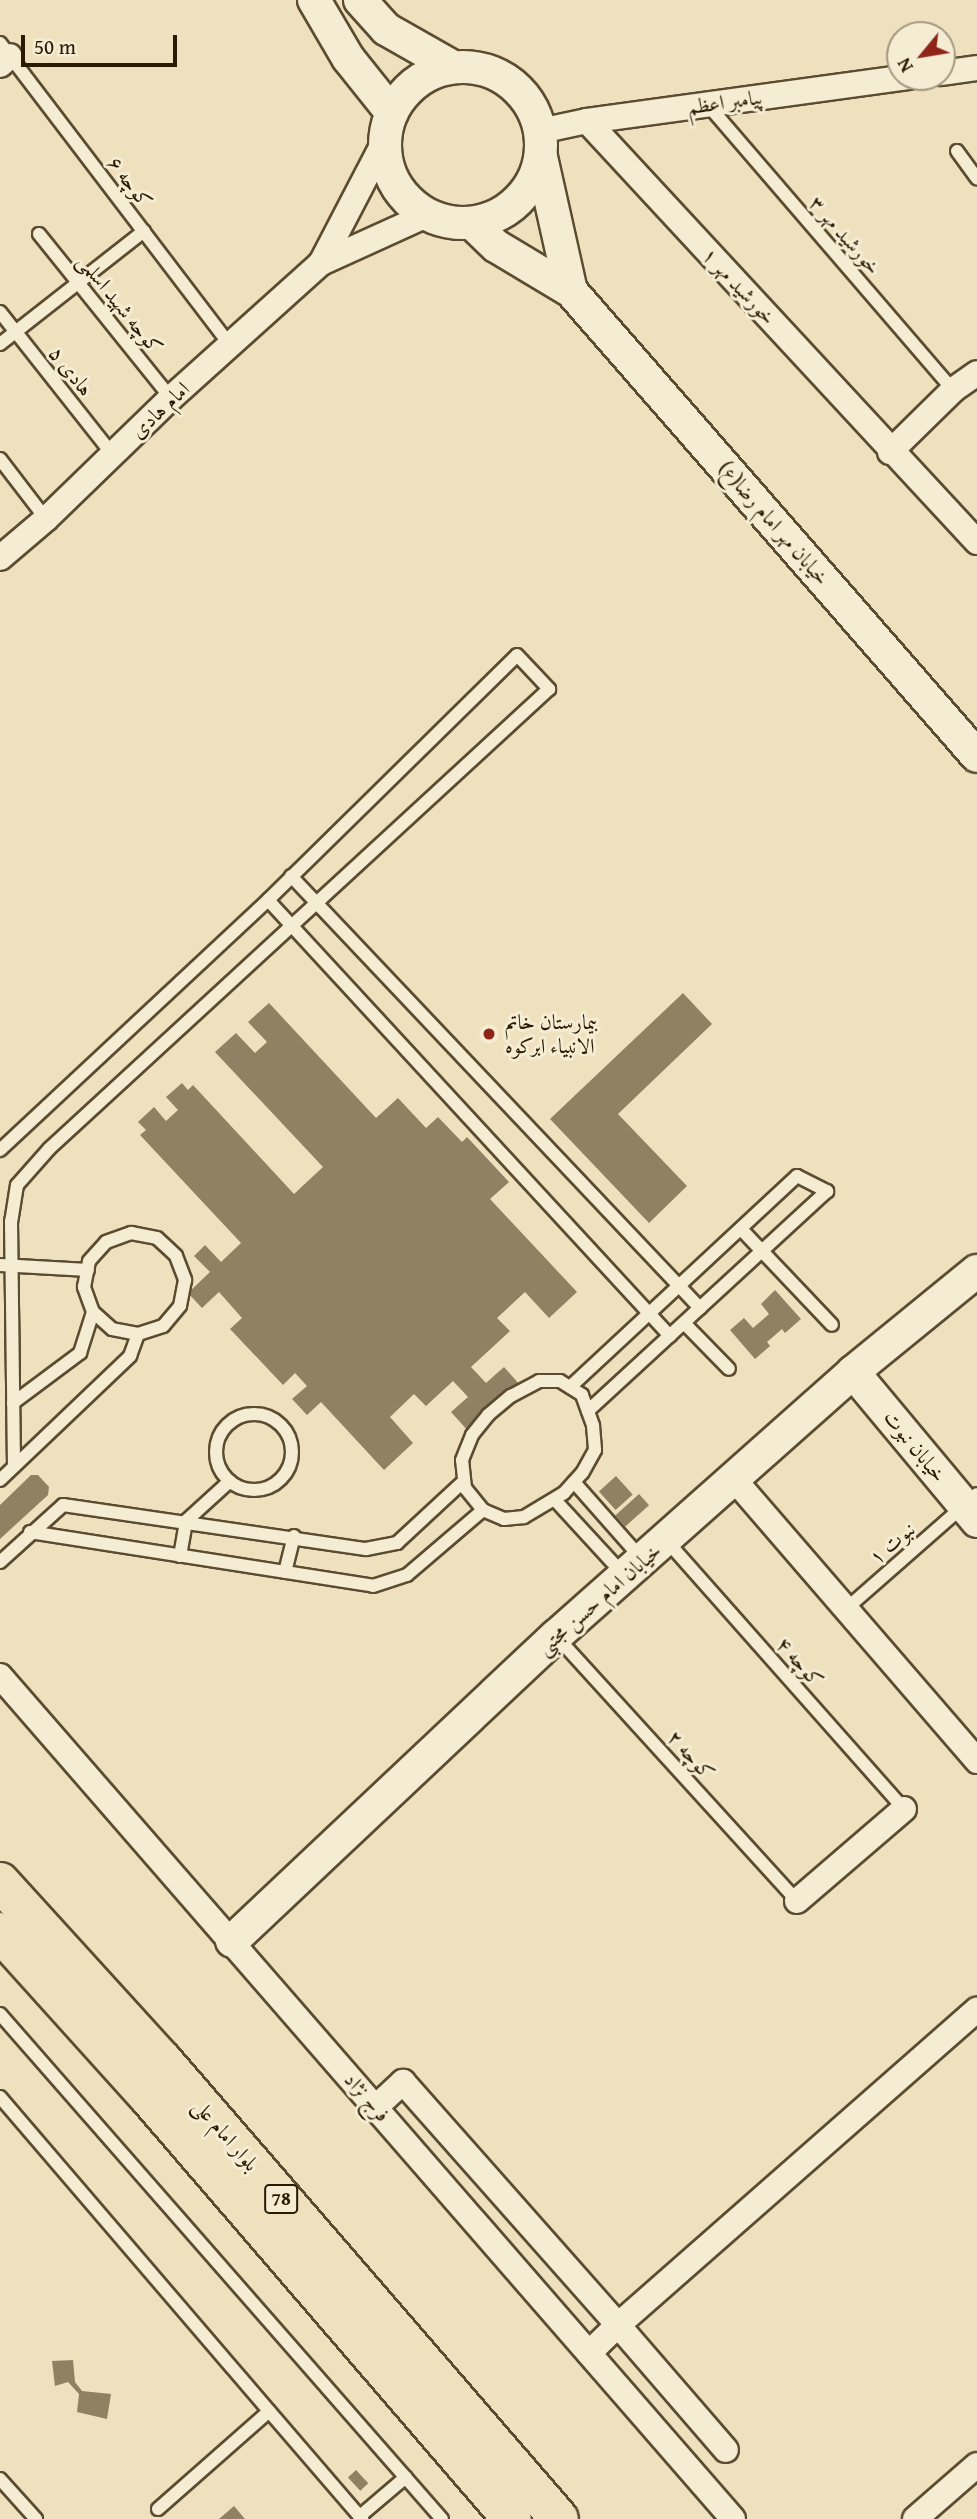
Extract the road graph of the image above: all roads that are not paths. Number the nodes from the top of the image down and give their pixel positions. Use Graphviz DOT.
graph roads {
  1 [pos="314,0"];
  2 [pos="360,0"];
  3 [pos="386,29"];
  4 [pos="3,55"];
  5 [pos="348,58"];
  6 [pos="453,67"];
  7 [pos="977,68"];
  8 [pos="956,71"];
  9 [pos="886,80"];
  10 [pos="708,105"];
  11 [pos="587,121"];
  12 [pos="388,127"];
  13 [pos="541,144"];
  14 [pos="957,151"];
  15 [pos="977,179"];
  16 [pos="427,215"];
  17 [pos="472,223"];
  18 [pos="144,231"];
  19 [pos="39,233"];
  20 [pos="321,263"];
  21 [pos="78,282"];
  22 [pos="571,291"];
  23 [pos="0,312"];
  24 [pos="15,331"];
  25 [pos="0,344"];
  26 [pos="230,345"];
  27 [pos="977,373"];
  28 [pos="953,390"];
  29 [pos="171,398"];
  30 [pos="890,452"];
  31 [pos="112,454"];
  32 [pos="0,459"];
  33 [pos="46,519"];
  34 [pos="977,542"];
  35 [pos="0,558"];
  36 [pos="977,756"];
  37 [pos="291,876"];
  38 [pos="268,900"];
  39 [pos="317,903"];
  40 [pos="292,926"];
  41 [pos="0,1150"];
  42 [pos="741,1229"];
  43 [pos="762,1251"];
  44 [pos="6,1266"];
  45 [pos="88,1270"];
  46 [pos="977,1271"];
  47 [pos="680,1286"];
  48 [pos="701,1308"];
  49 [pos="93,1312"];
  50 [pos="650,1314"];
  51 [pos="684,1323"];
  52 [pos="832,1325"];
  53 [pos="138,1334"];
  54 [pos="670,1336"];
  55 [pos="729,1369"];
  56 [pos="853,1372"];
  57 [pos="570,1387"];
  58 [pos="13,1403"];
  59 [pos="588,1411"];
  60 [pos="14,1465"];
  61 [pos="733,1478"];
  62 [pos="0,1480"];
  63 [pos="230,1481"];
  64 [pos="464,1481"];
  65 [pos="574,1482"];
  66 [pos="555,1500"];
  67 [pos="973,1507"];
  68 [pos="482,1510"];
  69 [pos="186,1521"];
  70 [pos="30,1532"];
  71 [pos="294,1536"];
  72 [pos="180,1556"];
  73 [pos="644,1558"];
  74 [pos="0,1562"];
  75 [pos="285,1572"];
  76 [pos="846,1609"];
  77 [pos="556,1636"];
  78 [pos="0,1676"];
  79 [pos="977,1761"];
  80 [pos="905,1810"];
  81 [pos="0,1882"];
  82 [pos="797,1900"];
  83 [pos="0,1932"];
  84 [pos="232,1941"];
  85 [pos="977,2010"];
  86 [pos="0,2014"];
  87 [pos="0,2097"];
  88 [pos="376,2107"];
  89 [pos="516,2210"];
  90 [pos="488,2236"];
  91 [pos="618,2325"];
  92 [pos="589,2353"];
  93 [pos="269,2411"];
  94 [pos="726,2450"];
  95 [pos="977,2465"];
  96 [pos="406,2477"];
  97 [pos="0,2479"];
  98 [pos="158,2509"];
  99 [pos="361,2518"];
  100 [pos="36,2519"];
  101 [pos="442,2519"];
  102 [pos="512,2519"];
  103 [pos="559,2519"];
  104 [pos="733,2519"];
  105 [pos="915,2519"];
  1 -- 5 [label="street"];
  2 -- 3 [label="street"];
  3 -- 5 [label="street"];
  3 -- 6 [label="street"];
  4 -- 18 [label="lane, کوچه ۶"];
  5 -- 12 [label="street"];
  6 -- 12 [label="street"];
  6 -- 13 [label="street"];
  7 -- 8 [label="street"];
  9 -- 10 [label="street, پیامبر اعظم"];
  10 -- 11 [label="street, پیامبر اعظم"];
  10 -- 28 [label="lane, خورشید مهر ۳"];
  11 -- 13 [label="street, پیامبر اعظم"];
  11 -- 30 [label="street, خورشید مهر ۱"];
  12 -- 16 [label="street"];
  12 -- 20 [label="street"];
  13 -- 17 [label="street"];
  13 -- 22 [label="street"];
  14 -- 15 [label="lane"];
  16 -- 17 [label="street"];
  16 -- 20 [label="street"];
  17 -- 22 [label="street"];
  18 -- 21 [label="lane"];
  18 -- 26 [label="lane, کوچه ۶"];
  19 -- 21 [label="lane, کوچه شهید اسلمی"];
  20 -- 26 [label="street, امام هادی"];
  21 -- 24 [label="lane"];
  21 -- 29 [label="lane, کوچه شهید اسلمی"];
  22 -- 36 [label="street, خیابان مهر امام رضا(ع)"];
  23 -- 24 [label="lane, هادی ۵"];
  24 -- 25 [label="lane"];
  24 -- 31 [label="lane, هادی ۵"];
  26 -- 29 [label="street, امام هادی"];
  27 -- 28 [label="street"];
  28 -- 30 [label="street"];
  29 -- 31 [label="street, امام هادی"];
  30 -- 34 [label="street, خورشید مهر ۱"];
  31 -- 33 [label="street, امام هادی"];
  32 -- 33 [label="lane"];
  33 -- 35 [label="street, امام هادی"];
  37 -- 38 [label="lane"];
  37 -- 39 [label="lane"];
  37 -- 39 [label="lane"];
  38 -- 40 [label="lane"];
  38 -- 41 [label="lane"];
  39 -- 40 [label="lane"];
  39 -- 47 [label="lane"];
  40 -- 44 [label="lane"];
  40 -- 50 [label="lane"];
  42 -- 43 [label="lane"];
  42 -- 43 [label="lane"];
  42 -- 47 [label="lane"];
  43 -- 48 [label="lane"];
  43 -- 52 [label="lane"];
  44 -- 45 [label="lane"];
  44 -- 58 [label="lane"];
  45 -- 49 [label="lane"];
  45 -- 53 [label="lane"];
  46 -- 56 [label="street, خیابان امام حسن مجتبی"];
  47 -- 48 [label="lane"];
  47 -- 50 [label="lane"];
  48 -- 51 [label="lane"];
  49 -- 53 [label="lane"];
  49 -- 58 [label="lane"];
  50 -- 54 [label="lane"];
  50 -- 57 [label="lane"];
  51 -- 54 [label="lane"];
  51 -- 55 [label="lane"];
  53 -- 60 [label="lane"];
  54 -- 59 [label="lane"];
  56 -- 61 [label="street, خیابان امام حسن مجتبی"];
  56 -- 67 [label="street, خیابان نبوت"];
  57 -- 59 [label="lane"];
  57 -- 64 [label="lane"];
  58 -- 60 [label="lane"];
  59 -- 65 [label="lane"];
  60 -- 62 [label="lane"];
  61 -- 73 [label="street, خیابان امام حسن مجتبی"];
  61 -- 76 [label="street"];
  63 -- 63 [label="lane"];
  63 -- 69 [label="lane"];
  64 -- 68 [label="lane"];
  64 -- 71 [label="lane"];
  65 -- 66 [label="lane"];
  65 -- 73 [label="lane"];
  66 -- 68 [label="lane"];
  66 -- 73 [label="lane"];
  67 -- 76 [label="lane, نبوت ۱"];
  68 -- 75 [label="lane"];
  69 -- 70 [label="lane"];
  69 -- 71 [label="lane"];
  69 -- 72 [label="lane"];
  70 -- 72 [label="lane"];
  70 -- 74 [label="lane"];
  71 -- 75 [label="lane"];
  72 -- 75 [label="lane"];
  73 -- 77 [label="street, خیابان امام حسن مجتبی"];
  73 -- 80 [label="lane, کوچه ۴"];
  76 -- 79 [label="street"];
  77 -- 82 [label="lane, کوچه ۲"];
  77 -- 84 [label="street, خیابان امام حسن مجتبی"];
  78 -- 84 [label="street, فرج نژاد"];
  80 -- 82 [label="street"];
  81 -- 103 [label="main road, بلوار امام علی / 78"];
  83 -- 102 [label="main road, بلوار امام علی / 78"];
  84 -- 88 [label="street, فرج نژاد"];
  85 -- 91 [label="street"];
  86 -- 96 [label="lane"];
  87 -- 93 [label="lane"];
  88 -- 89 [label="street"];
  88 -- 90 [label="street, فرج نژاد"];
  89 -- 90 [label="street"];
  89 -- 91 [label="street"];
  90 -- 92 [label="street, فرج نژاد"];
  91 -- 92 [label="street"];
  91 -- 94 [label="street"];
  92 -- 104 [label="street, فرج نژاد"];
  93 -- 98 [label="lane"];
  93 -- 99 [label="lane"];
  95 -- 105 [label="street"];
  96 -- 99 [label="lane"];
  96 -- 101 [label="lane"];
  97 -- 100 [label="lane"];
}
